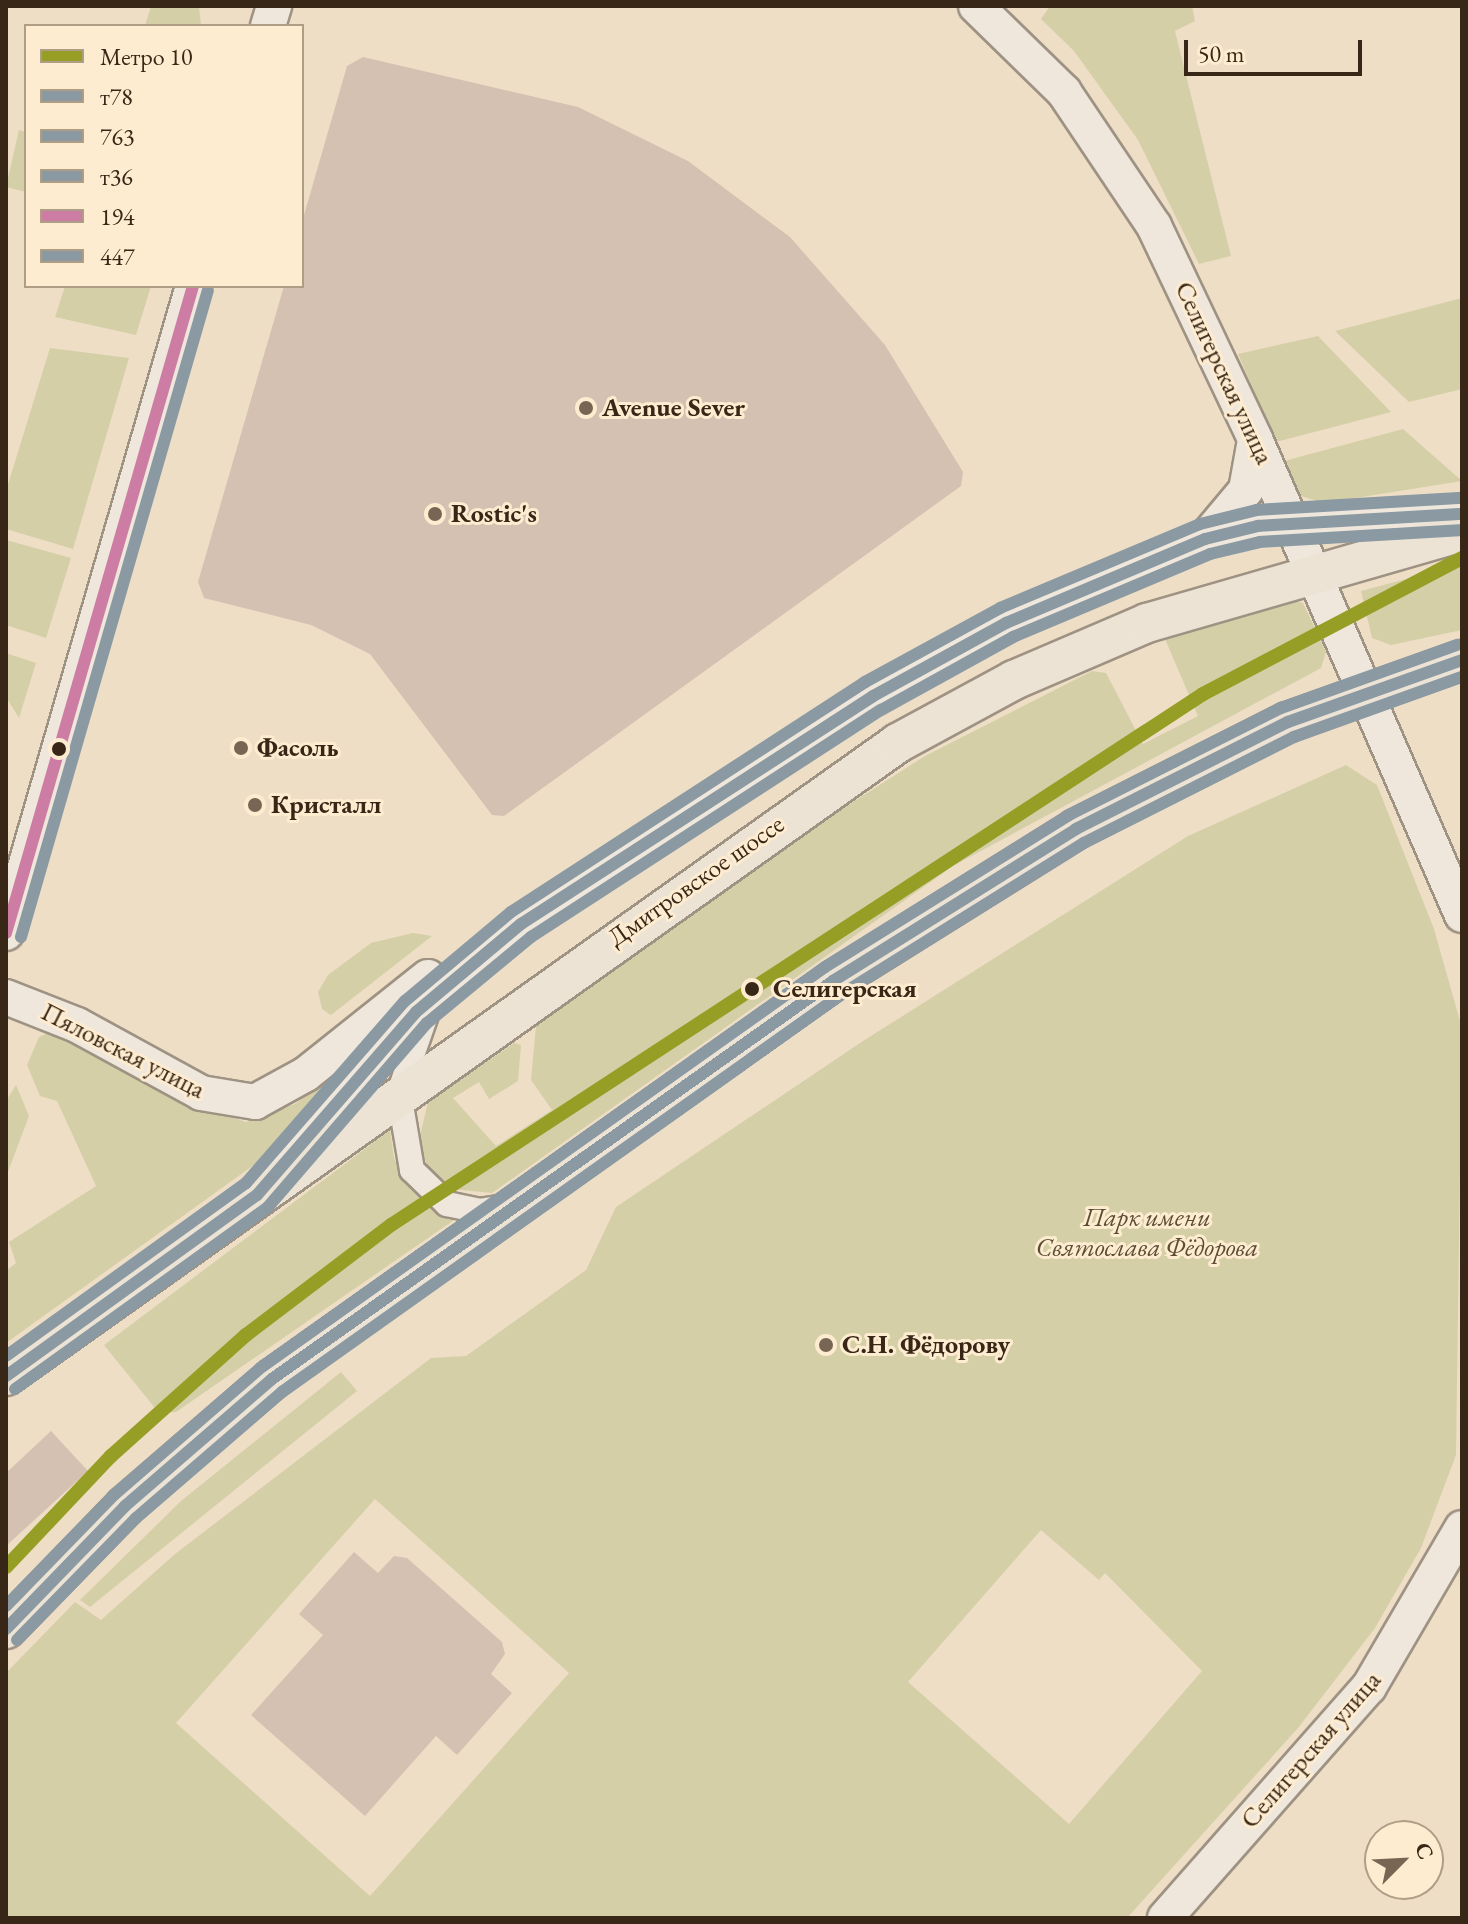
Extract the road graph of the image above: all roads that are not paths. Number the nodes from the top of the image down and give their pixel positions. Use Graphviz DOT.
graph roads {
  1 [pos="976,6"];
  2 [pos="192,288"];
  3 [pos="1255,439"];
  4 [pos="1462,514"];
  5 [pos="1291,523"];
  6 [pos="1462,532"];
  7 [pos="1205,539"];
  8 [pos="1312,573"];
  9 [pos="1462,660"];
  10 [pos="1365,689"];
  11 [pos="1462,915"];
  12 [pos="521,924"];
  13 [pos="6,933"];
  14 [pos="441,989"];
  15 [pos="6,997"];
  16 [pos="399,1093"];
  17 [pos="257,1195"];
  18 [pos="526,1198"];
  19 [pos="6,1376"];
  20 [pos="1462,1528"];
  21 [pos="6,1629"];
  22 [pos="1165,1918"];
  1 -- 3 [label="street, Селигерская улица"];
  2 -- 13 [label="street"];
  3 -- 5 [label="street, Селигерская улица"];
  3 -- 7 [label="street"];
  4 -- 5 [label="street"];
  5 -- 7 [label="street"];
  5 -- 8 [label="street, Селигерская улица"];
  6 -- 8 [label="main road, Дмитровское шоссе"];
  7 -- 12 [label="street"];
  8 -- 10 [label="street, Селигерская улица"];
  8 -- 16 [label="main road, Дмитровское шоссе"];
  9 -- 10 [label="main road"];
  10 -- 11 [label="street, Селигерская улица"];
  10 -- 18 [label="main road"];
  12 -- 14 [label="street"];
  12 -- 15 [label="street, Пяловская улица"];
  14 -- 16 [label="street"];
  14 -- 17 [label="street"];
  16 -- 17 [label="main road, Дмитровское шоссе"];
  16 -- 18 [label="street"];
  17 -- 19 [label="main road, Дмитровское шоссе"];
  18 -- 21 [label="main road"];
  20 -- 22 [label="street, Селигерская улица"];
}
